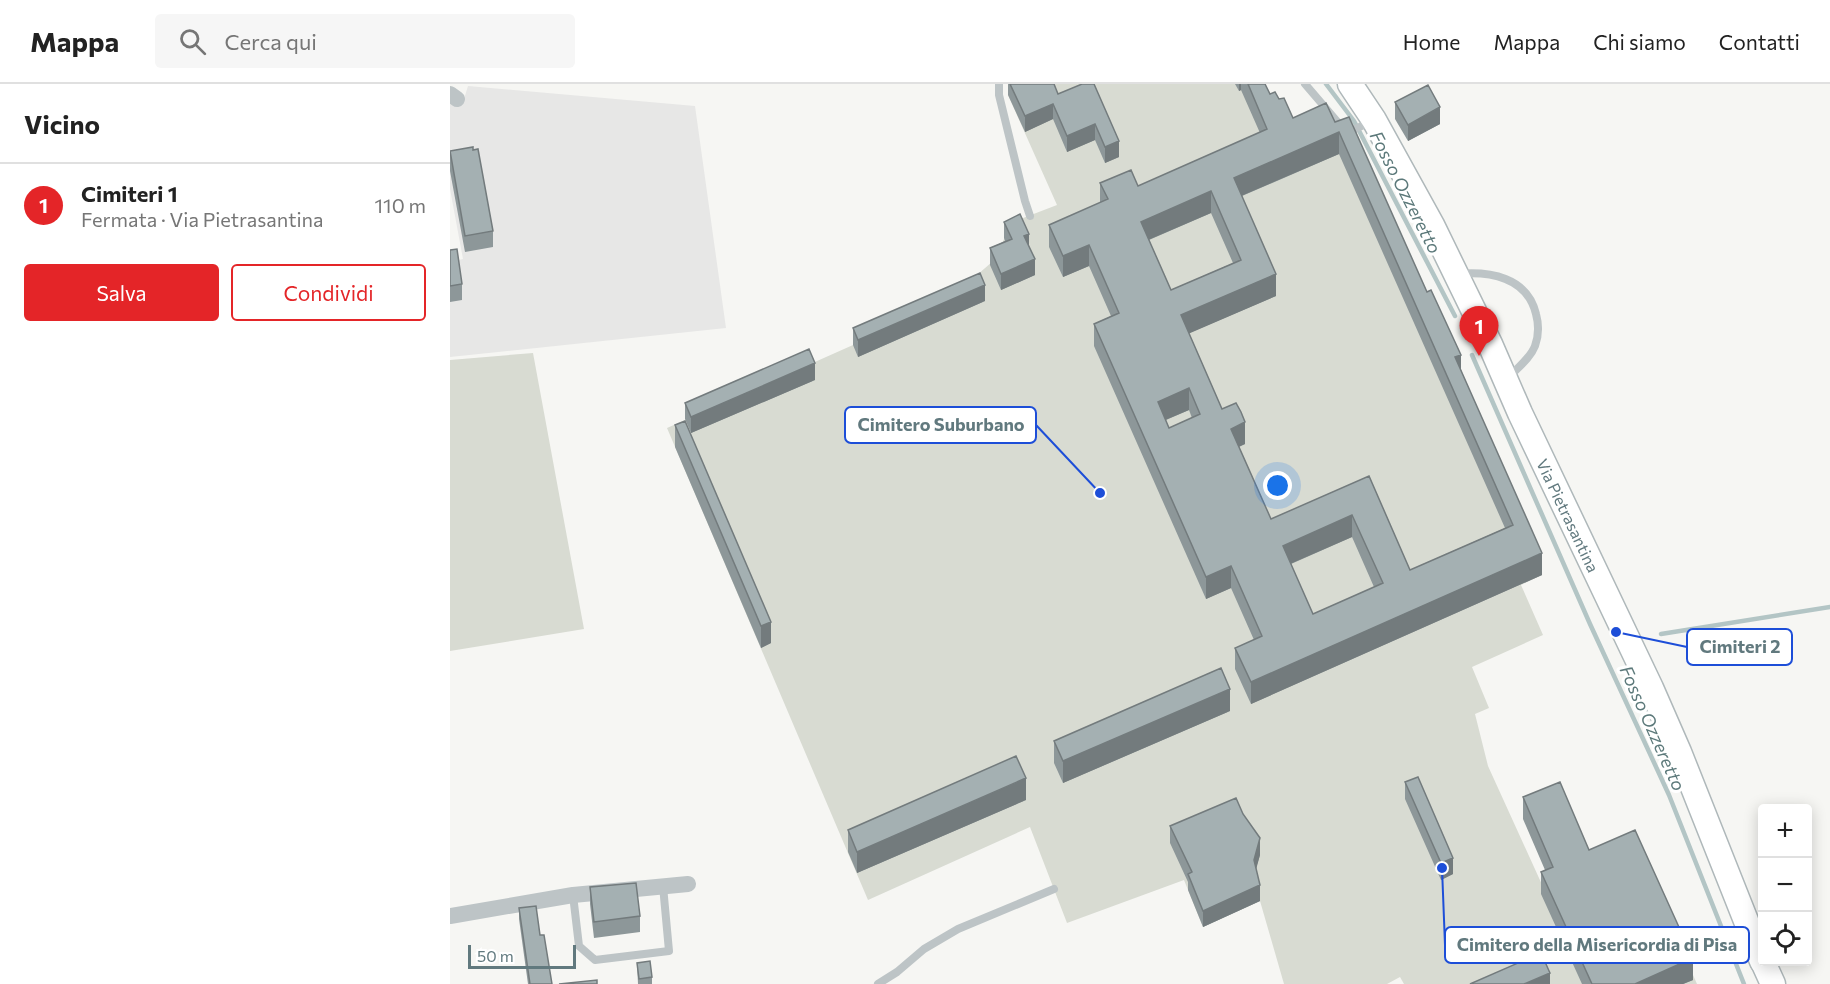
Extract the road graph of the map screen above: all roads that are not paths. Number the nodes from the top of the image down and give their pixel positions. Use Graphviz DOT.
graph roads {
  1 [pos="999,84"];
  2 [pos="1305,84"];
  3 [pos="1350,84"];
  4 [pos="1370,122"];
  5 [pos="1030,216"];
  6 [pos="1457,274"];
  7 [pos="1505,380"];
  8 [pos="688,884"];
  9 [pos="663,886"];
  10 [pos="1054,889"];
  11 [pos="573,895"];
  12 [pos="450,916"];
  13 [pos="1758,949"];
  14 [pos="1765,966"];
  15 [pos="879,984"];
  16 [pos="1773,984"];
  1 -- 5 [label="lane"];
  2 -- 4 [label="lane"];
  3 -- 4 [label="street, Via Pietrasantina"];
  4 -- 6 [label="street, Via Pietrasantina"];
  6 -- 7 [label="street, Via Pietrasantina"];
  6 -- 7 [label="lane"];
  7 -- 13 [label="street, Via Pietrasantina"];
  8 -- 9 [label="street"];
  9 -- 11 [label="street"];
  9 -- 11 [label="lane"];
  10 -- 15 [label="lane"];
  11 -- 12 [label="street"];
  14 -- 16 [label="street, Via Pietrasantina"];
}
